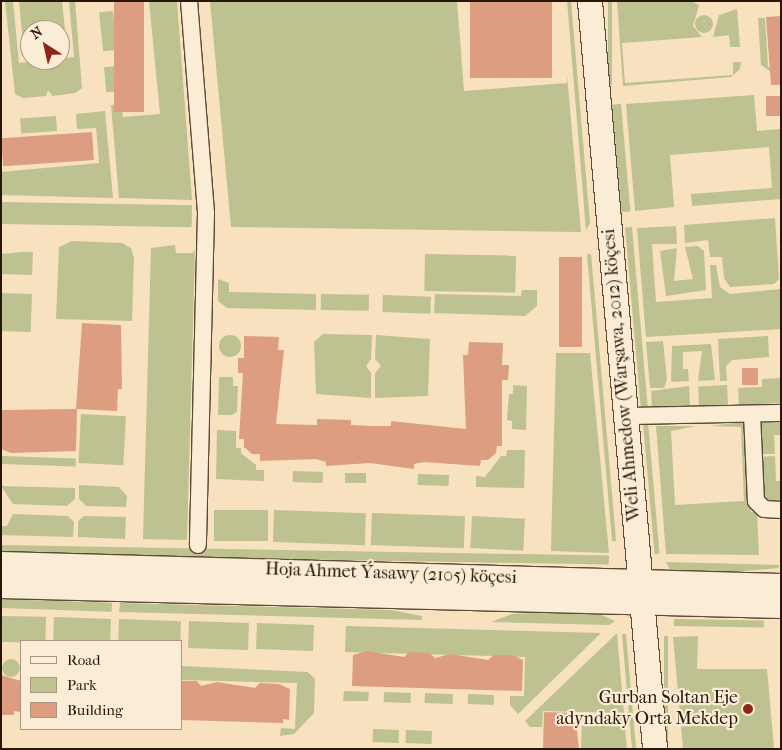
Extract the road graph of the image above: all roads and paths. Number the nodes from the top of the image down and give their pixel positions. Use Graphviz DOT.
graph roads {
  1 [pos="189,1"];
  2 [pos="590,1"];
  3 [pos="781,413"];
  4 [pos="752,414"];
  5 [pos="626,416"];
  6 [pos="781,510"];
  7 [pos="198,545"];
  8 [pos="1,564"];
  9 [pos="1,586"];
  10 [pos="781,586"];
  11 [pos="641,593"];
  12 [pos="781,606"];
  13 [pos="655,749"];
  1 -- 7 [label="street"];
  2 -- 5 [label="main road, Weli Ahmedow (Warşawa, 2012) köçesi"];
  3 -- 4 [label="street"];
  4 -- 5 [label="street"];
  4 -- 6 [label="street"];
  5 -- 11 [label="main road, Weli Ahmedow (Warşawa, 2012) köçesi"];
  8 -- 11 [label="main road, Hoja Ahmet Ýasawy (2105) köçesi"];
  9 -- 11 [label="main road, Hoja Ahmet Ýasawy (2105) köçesi"];
  10 -- 11 [label="main road, Hoja Ahmet Ýasawy (2105) köçesi"];
  11 -- 12 [label="main road, Hoja Ahmet Ýasawy (2105) köçesi"];
  11 -- 13 [label="main road, Weli Ahmedow (Warşawa, 2012) köçesi"];
}
